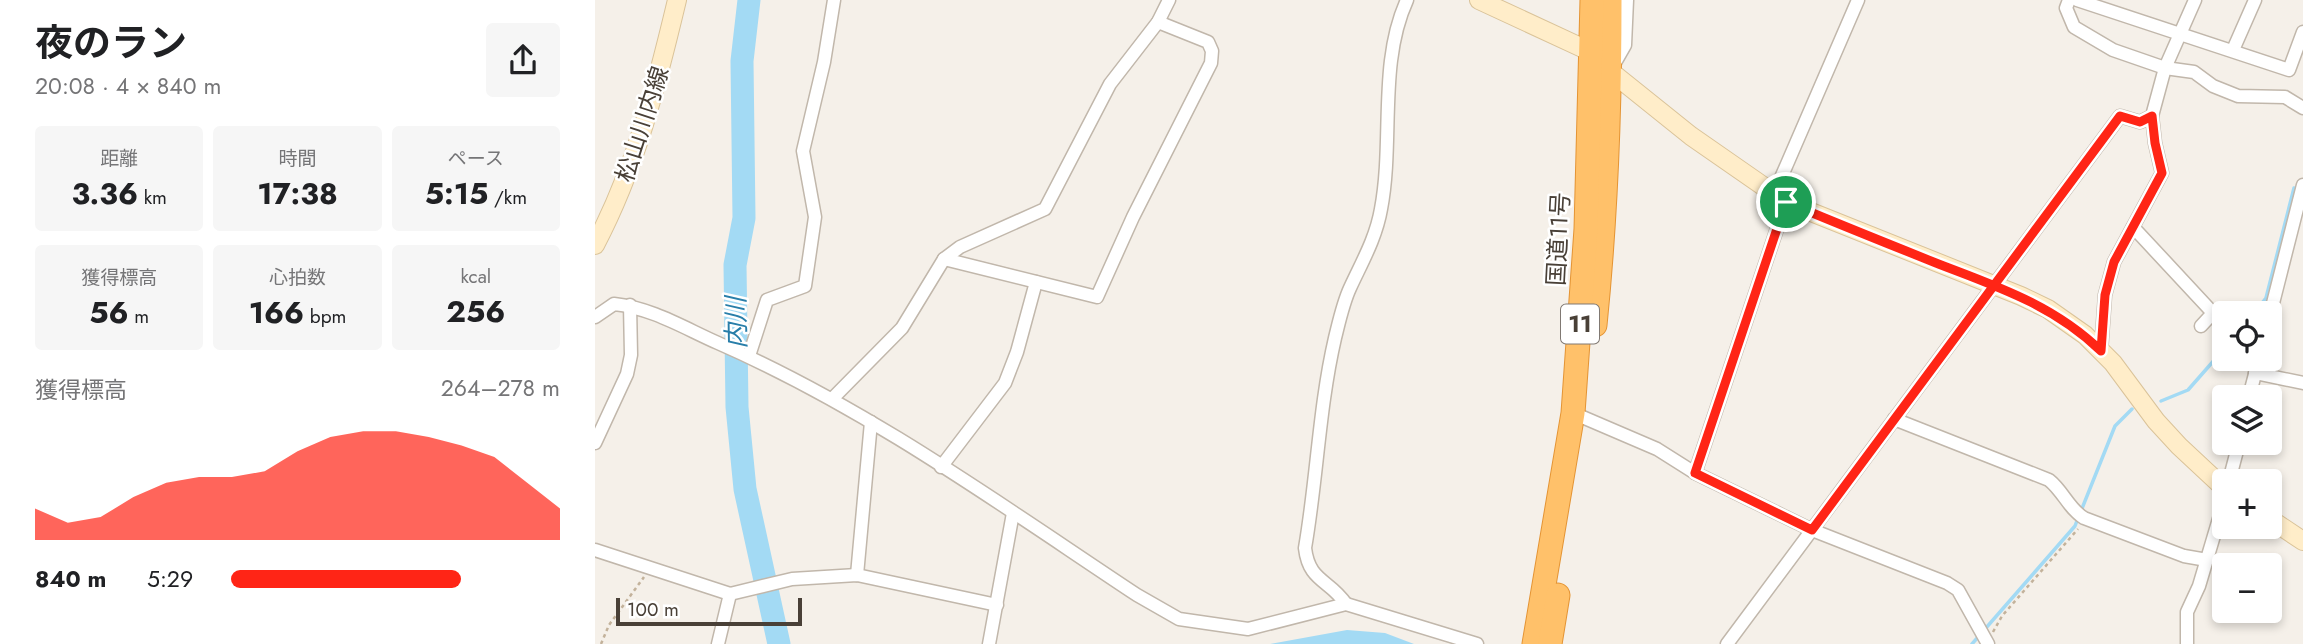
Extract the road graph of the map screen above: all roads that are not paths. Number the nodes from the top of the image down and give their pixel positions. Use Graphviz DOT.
graph roads {
  1 [pos="677,0"];
  2 [pos="834,0"];
  3 [pos="1169,0"];
  4 [pos="1407,0"];
  5 [pos="1479,0"];
  6 [pos="1592,0"];
  7 [pos="1610,0"];
  8 [pos="1627,0"];
  9 [pos="1858,0"];
  10 [pos="2069,0"];
  11 [pos="2077,0"];
  12 [pos="2195,0"];
  13 [pos="2255,0"];
  14 [pos="1158,22"];
  15 [pos="2303,32"];
  16 [pos="2181,34"];
  17 [pos="2233,50"];
  18 [pos="1589,51"];
  19 [pos="2299,58"];
  20 [pos="2165,68"];
  21 [pos="1610,71"];
  22 [pos="2303,108"];
  23 [pos="2152,116"];
  24 [pos="2303,185"];
  25 [pos="1780,198"];
  26 [pos="2133,227"];
  27 [pos="595,245"];
  28 [pos="944,259"];
  29 [pos="1036,282"];
  30 [pos="1993,285"];
  31 [pos="2274,301"];
  32 [pos="629,305"];
  33 [pos="595,317"];
  34 [pos="2201,326"];
  35 [pos="2101,351"];
  36 [pos="747,355"];
  37 [pos="2255,373"];
  38 [pos="2303,383"];
  39 [pos="2252,385"];
  40 [pos="833,398"];
  41 [pos="1579,416"];
  42 [pos="1894,419"];
  43 [pos="871,422"];
  44 [pos="595,443"];
  45 [pos="941,467"];
  46 [pos="1695,473"];
  47 [pos="2212,476"];
  48 [pos="1013,513"];
  49 [pos="2282,527"];
  50 [pos="1812,530"];
  51 [pos="2213,539"];
  52 [pos="2303,540"];
  53 [pos="595,550"];
  54 [pos="2207,560"];
  55 [pos="857,575"];
  56 [pos="730,594"];
  57 [pos="1346,604"];
  58 [pos="997,605"];
  59 [pos="1985,637"];
  60 [pos="718,644"];
  61 [pos="989,644"];
  62 [pos="1477,644"];
  63 [pos="1534,644"];
  64 [pos="1550,644"];
  65 [pos="1727,644"];
  66 [pos="2187,644"];
  1 -- 27 [label="street, 松山川内線"];
  2 -- 36 [label="street"];
  3 -- 14 [label="street"];
  4 -- 57 [label="street"];
  5 -- 18 [label="street"];
  6 -- 18 [label="highway, 国道11号 / 11"];
  7 -- 21 [label="highway, 国道11号 / 11"];
  8 -- 21 [label="street"];
  9 -- 25 [label="street"];
  10 -- 20 [label="street"];
  11 -- 16 [label="street"];
  12 -- 16 [label="street"];
  13 -- 17 [label="street"];
  14 -- 28 [label="street"];
  14 -- 29 [label="street"];
  15 -- 19 [label="street"];
  16 -- 17 [label="street"];
  16 -- 20 [label="street"];
  17 -- 19 [label="street"];
  18 -- 21 [label="street"];
  18 -- 41 [label="highway, 国道11号 / 11"];
  20 -- 22 [label="street"];
  20 -- 23 [label="street"];
  21 -- 25 [label="street"];
  21 -- 41 [label="highway, 国道11号 / 11"];
  23 -- 26 [label="street"];
  23 -- 30 [label="street"];
  24 -- 31 [label="street"];
  25 -- 30 [label="street"];
  25 -- 46 [label="street"];
  26 -- 34 [label="street"];
  26 -- 35 [label="street"];
  28 -- 29 [label="street"];
  28 -- 40 [label="street"];
  29 -- 45 [label="street"];
  30 -- 35 [label="street"];
  30 -- 42 [label="street"];
  32 -- 33 [label="street"];
  32 -- 36 [label="street"];
  32 -- 44 [label="street"];
  35 -- 47 [label="street"];
  36 -- 40 [label="street"];
  37 -- 38 [label="street"];
  37 -- 39 [label="street"];
  40 -- 43 [label="street"];
  41 -- 46 [label="street"];
  41 -- 63 [label="highway, 国道11号 / 11"];
  41 -- 64 [label="highway, 国道11号 / 11"];
  42 -- 50 [label="street"];
  42 -- 54 [label="street"];
  43 -- 45 [label="street"];
  43 -- 55 [label="street"];
  45 -- 48 [label="street"];
  46 -- 50 [label="street"];
  48 -- 57 [label="street"];
  48 -- 58 [label="street"];
  49 -- 52 [label="street"];
  50 -- 59 [label="street"];
  50 -- 65 [label="street"];
  51 -- 54 [label="street"];
  53 -- 56 [label="street"];
  54 -- 66 [label="street"];
  55 -- 56 [label="street"];
  55 -- 58 [label="street"];
  56 -- 60 [label="street"];
  57 -- 62 [label="street"];
  58 -- 61 [label="street"];
}
